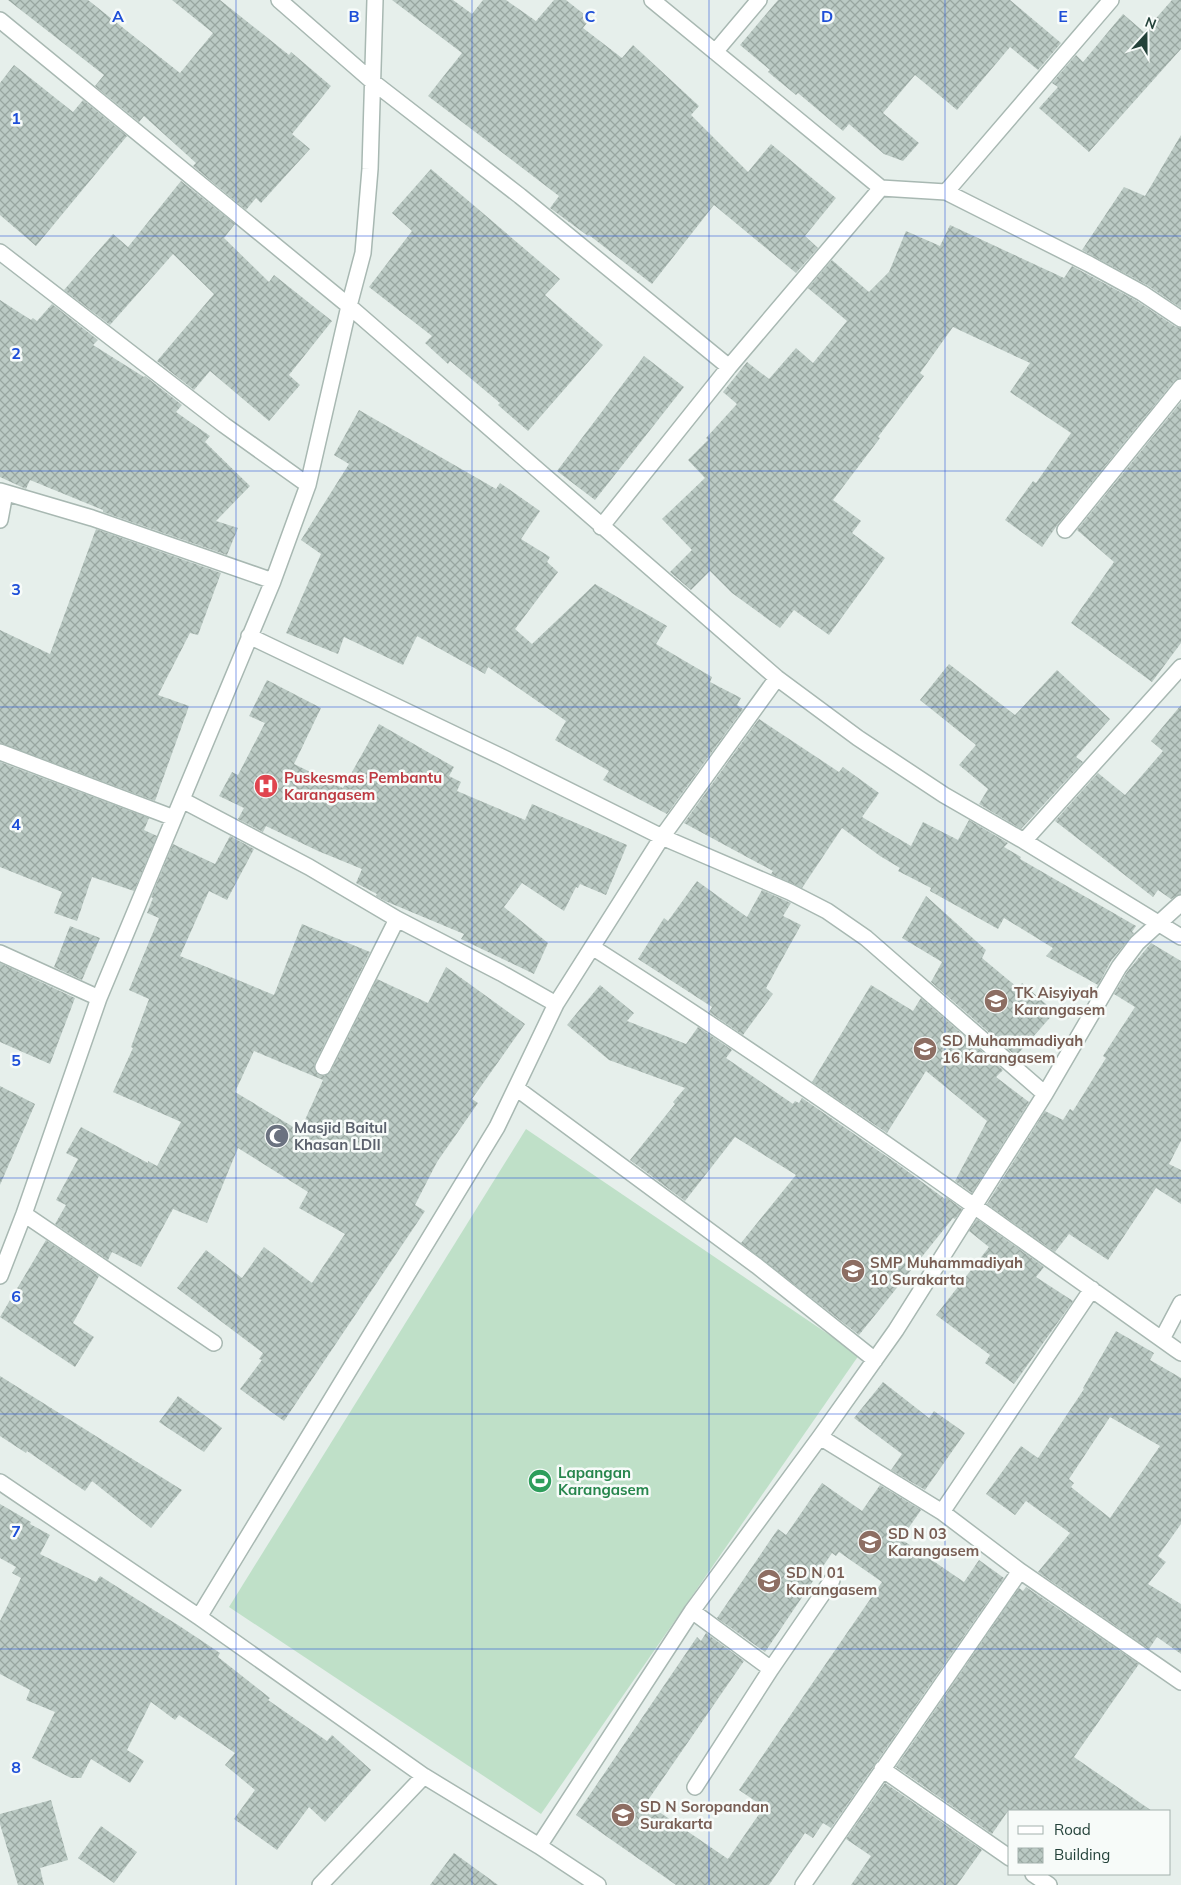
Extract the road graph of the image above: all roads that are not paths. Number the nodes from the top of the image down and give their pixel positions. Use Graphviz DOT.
graph roads {
  1 [pos="279,0"];
  2 [pos="375,0"];
  3 [pos="652,0"];
  4 [pos="759,0"];
  5 [pos="1111,0"];
  6 [pos="0,20"];
  7 [pos="716,52"];
  8 [pos="373,82"];
  9 [pos="882,188"];
  10 [pos="946,192"];
  11 [pos="0,252"];
  12 [pos="349,306"];
  13 [pos="1181,319"];
  14 [pos="729,367"];
  15 [pos="1181,387"];
  16 [pos="308,485"];
  17 [pos="3,492"];
  18 [pos="0,520"];
  19 [pos="601,527"];
  20 [pos="1065,530"];
  21 [pos="272,580"];
  22 [pos="249,636"];
  23 [pos="1181,667"];
  24 [pos="777,678"];
  25 [pos="0,752"];
  26 [pos="182,800"];
  27 [pos="174,818"];
  28 [pos="662,837"];
  29 [pos="1024,841"];
  30 [pos="1181,903"];
  31 [pos="397,919"];
  32 [pos="1159,924"];
  33 [pos="1181,937"];
  34 [pos="592,947"];
  35 [pos="0,953"];
  36 [pos="99,998"];
  37 [pos="556,1004"];
  38 [pos="323,1067"];
  39 [pos="516,1088"];
  40 [pos="1045,1094"];
  41 [pos="975,1206"];
  42 [pos="24,1214"];
  43 [pos="0,1276"];
  44 [pos="1092,1289"];
  45 [pos="1181,1303"];
  46 [pos="1162,1339"];
  47 [pos="214,1343"];
  48 [pos="1181,1353"];
  49 [pos="875,1360"];
  50 [pos="820,1437"];
  51 [pos="0,1482"];
  52 [pos="942,1512"];
  53 [pos="1020,1571"];
  54 [pos="832,1580"];
  55 [pos="692,1611"];
  56 [pos="199,1618"];
  57 [pos="771,1669"];
  58 [pos="1181,1682"];
  59 [pos="882,1769"];
  60 [pos="424,1776"];
  61 [pos="695,1787"];
  62 [pos="539,1846"];
  63 [pos="1008,1857"];
  64 [pos="1034,1875"];
  65 [pos="320,1885"];
  66 [pos="598,1885"];
  67 [pos="803,1885"];
  68 [pos="1049,1885"];
  1 -- 8 [label="street"];
  2 -- 8 [label="street"];
  3 -- 7 [label="street"];
  4 -- 7 [label="street"];
  5 -- 10 [label="street"];
  6 -- 12 [label="street"];
  7 -- 9 [label="street"];
  8 -- 12 [label="street"];
  8 -- 14 [label="street"];
  9 -- 10 [label="street"];
  9 -- 14 [label="street"];
  10 -- 13 [label="street"];
  11 -- 16 [label="street"];
  12 -- 16 [label="street"];
  12 -- 19 [label="street"];
  14 -- 19 [label="street"];
  15 -- 20 [label="street"];
  16 -- 21 [label="street"];
  17 -- 18 [label="street"];
  17 -- 21 [label="street"];
  19 -- 24 [label="street"];
  21 -- 22 [label="street"];
  22 -- 26 [label="street"];
  22 -- 28 [label="street"];
  23 -- 29 [label="street"];
  24 -- 28 [label="street"];
  24 -- 29 [label="street"];
  25 -- 27 [label="street"];
  26 -- 27 [label="street"];
  26 -- 31 [label="street"];
  27 -- 36 [label="street"];
  28 -- 34 [label="street"];
  28 -- 40 [label="street"];
  29 -- 32 [label="street"];
  30 -- 32 [label="street"];
  31 -- 37 [label="street"];
  31 -- 38 [label="street"];
  32 -- 33 [label="street"];
  32 -- 40 [label="street"];
  34 -- 37 [label="street"];
  34 -- 41 [label="street"];
  35 -- 36 [label="street"];
  36 -- 42 [label="street"];
  37 -- 39 [label="street"];
  39 -- 49 [label="street"];
  39 -- 56 [label="street"];
  40 -- 41 [label="street"];
  41 -- 44 [label="street"];
  41 -- 49 [label="street"];
  42 -- 43 [label="street"];
  42 -- 47 [label="street"];
  44 -- 46 [label="street"];
  44 -- 52 [label="street"];
  45 -- 46 [label="street"];
  46 -- 48 [label="street"];
  49 -- 50 [label="street"];
  50 -- 52 [label="street"];
  50 -- 55 [label="street"];
  51 -- 56 [label="street"];
  52 -- 53 [label="street"];
  53 -- 58 [label="street"];
  53 -- 59 [label="street"];
  54 -- 57 [label="street"];
  55 -- 57 [label="street"];
  55 -- 62 [label="street"];
  56 -- 60 [label="street"];
  57 -- 61 [label="street"];
  59 -- 63 [label="street"];
  59 -- 67 [label="street"];
  60 -- 62 [label="street"];
  60 -- 65 [label="street"];
  62 -- 66 [label="street"];
  64 -- 68 [label="street"];
}
